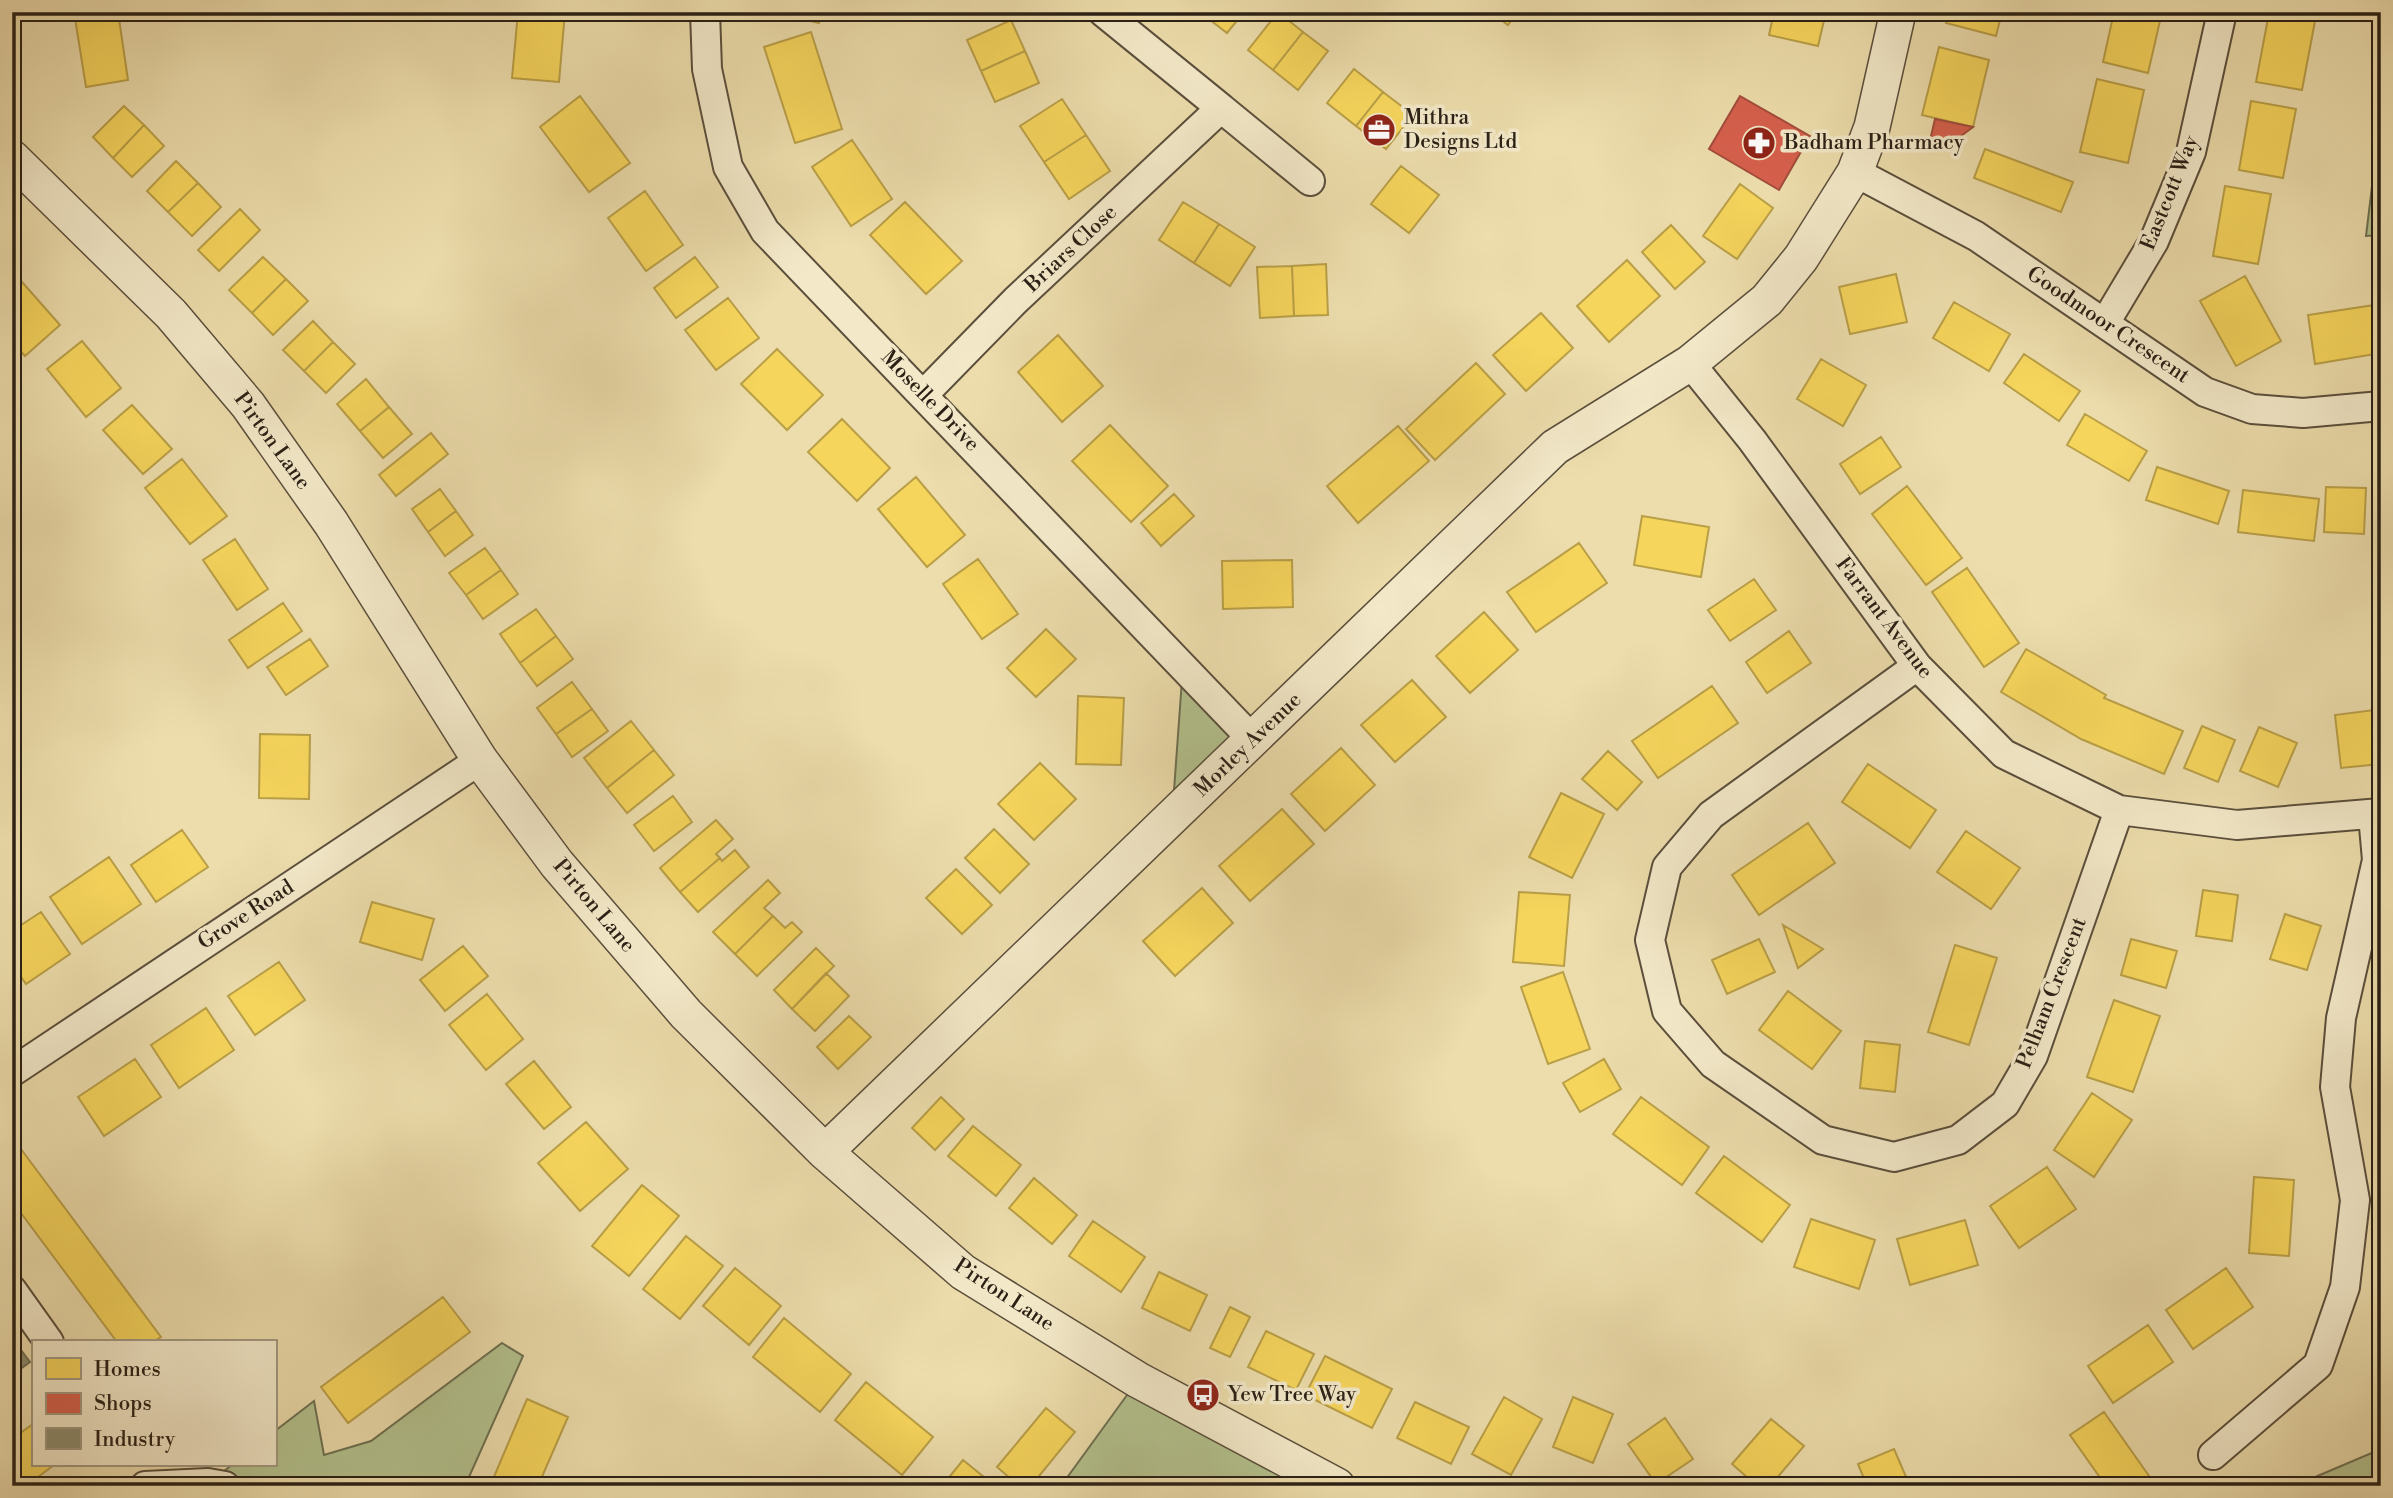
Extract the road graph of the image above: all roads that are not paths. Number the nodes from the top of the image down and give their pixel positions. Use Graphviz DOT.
graph roads {
  1 [pos="705,12"];
  2 [pos="1103,12"];
  3 [pos="1898,12"];
  4 [pos="2222,12"];
  5 [pos="1221,108"];
  6 [pos="12,158"];
  7 [pos="1855,172"];
  8 [pos="1310,181"];
  9 [pos="2105,323"];
  10 [pos="1690,363"];
  11 [pos="924,394"];
  12 [pos="2381,406"];
  13 [pos="1917,666"];
  14 [pos="1252,740"];
  15 [pos="480,760"];
  16 [pos="2119,810"];
  17 [pos="2377,814"];
  18 [pos="12,1072"];
  19 [pos="825,1152"];
  20 [pos="12,1290"];
  21 [pos="47,1340"];
  22 [pos="2213,1455"];
  23 [pos="134,1466"];
  24 [pos="1330,1484"];
  25 [pos="146,1485"];
  26 [pos="225,1486"];
  1 -- 11 [label="street, Moselle Drive"];
  2 -- 5 [label="street"];
  3 -- 7 [label="street, Morley Avenue"];
  4 -- 9 [label="street, Eastcott Way"];
  5 -- 8 [label="street"];
  5 -- 11 [label="street, Briars Close"];
  6 -- 15 [label="street, Pirton Lane"];
  7 -- 9 [label="street, Goodmoor Crescent"];
  7 -- 10 [label="street, Morley Avenue"];
  9 -- 12 [label="street, Goodmoor Crescent"];
  10 -- 13 [label="street, Farrant Avenue"];
  10 -- 14 [label="street, Morley Avenue"];
  11 -- 14 [label="street, Moselle Drive"];
  13 -- 16 [label="street, Farrant Avenue"];
  13 -- 16 [label="street, Pelham Crescent"];
  14 -- 19 [label="street, Morley Avenue"];
  15 -- 18 [label="street, Grove Road"];
  15 -- 19 [label="street, Pirton Lane"];
  16 -- 17 [label="street, Farrant Avenue"];
  17 -- 22 [label="street"];
  19 -- 24 [label="street, Pirton Lane"];
  20 -- 21 [label="street"];
  23 -- 25 [label="street"];
  25 -- 26 [label="street"];
}
